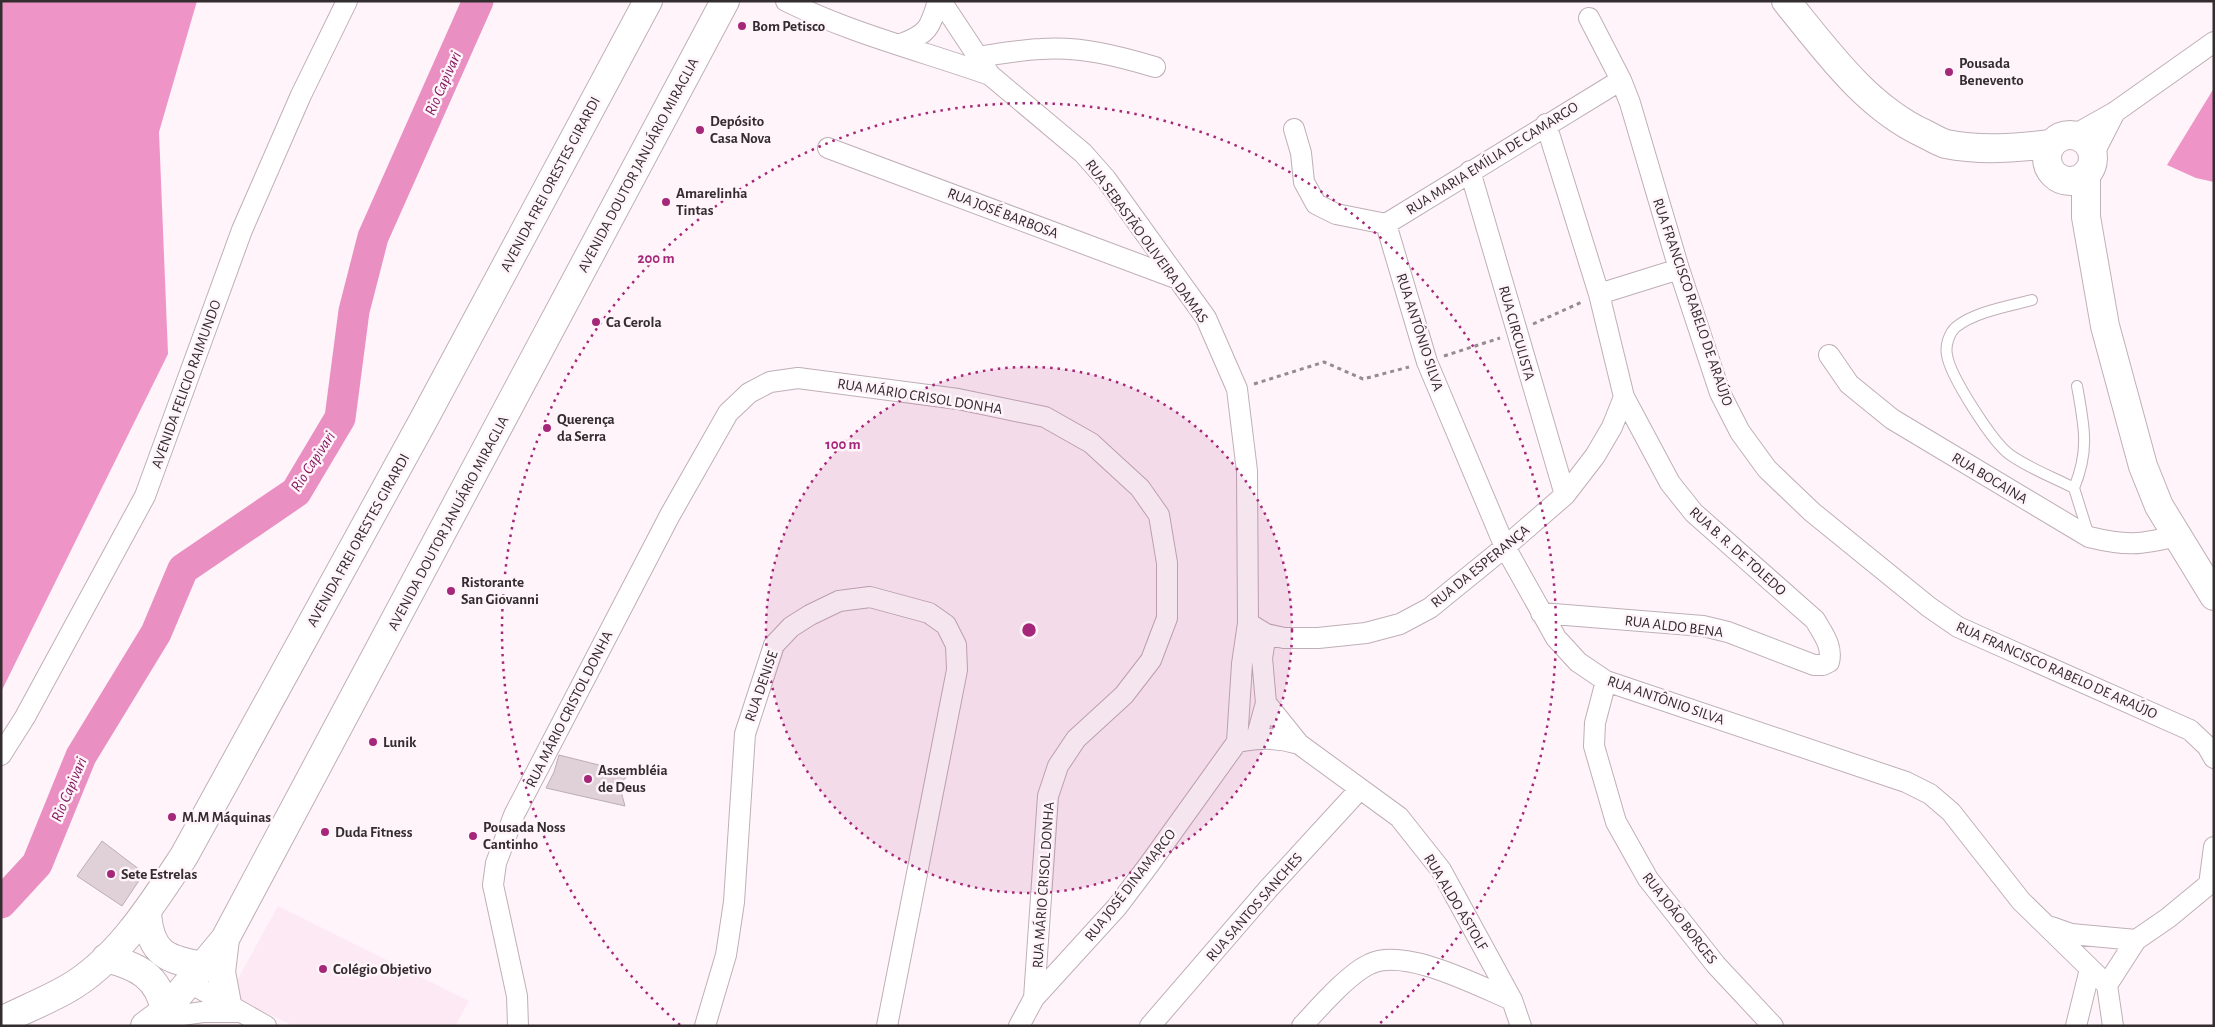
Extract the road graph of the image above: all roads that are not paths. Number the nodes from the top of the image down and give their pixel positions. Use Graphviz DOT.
graph roads {
  1 [pos="347,1"];
  2 [pos="648,1"];
  3 [pos="725,1"];
  4 [pos="786,1"];
  5 [pos="940,1"];
  6 [pos="1786,1"];
  7 [pos="1589,18"];
  8 [pos="2214,42"];
  9 [pos="901,44"];
  10 [pos="976,56"];
  11 [pos="1155,67"];
  12 [pos="990,75"];
  13 [pos="1621,80"];
  14 [pos="2115,112"];
  15 [pos="1546,124"];
  16 [pos="1294,129"];
  17 [pos="828,148"];
  18 [pos="2070,160"];
  19 [pos="1470,172"];
  20 [pos="1386,224"];
  21 [pos="1678,269"];
  22 [pos="1178,279"];
  23 [pos="1599,294"];
  24 [pos="2032,300"];
  25 [pos="1829,355"];
  26 [pos="2077,386"];
  27 [pos="1624,397"];
  28 [pos="728,413"];
  29 [pos="2074,488"];
  30 [pos="1565,495"];
  31 [pos="2176,536"];
  32 [pos="2089,537"];
  33 [pos="1505,547"];
  34 [pos="2214,596"];
  35 [pos="1541,613"];
  36 [pos="1248,623"];
  37 [pos="1266,634"];
  38 [pos="1829,662"];
  39 [pos="1606,681"];
  40 [pos="1266,703"];
  41 [pos="1246,740"];
  42 [pos="1299,744"];
  43 [pos="1,755"];
  44 [pos="2214,758"];
  45 [pos="1359,790"];
  46 [pos="2214,847"];
  47 [pos="2211,883"];
  48 [pos="147,913"];
  49 [pos="2047,926"];
  50 [pos="225,939"];
  51 [pos="2136,940"];
  52 [pos="106,958"];
  53 [pos="2090,970"];
  54 [pos="146,974"];
  55 [pos="197,974"];
  56 [pos="2107,985"];
  57 [pos="1034,998"];
  58 [pos="1512,1000"];
  59 [pos="233,1008"];
  60 [pos="155,1018"];
  61 [pos="1,1021"];
  62 [pos="266,1026"];
  63 [pos="518,1026"];
  64 [pos="705,1026"];
  65 [pos="887,1026"];
  66 [pos="1019,1026"];
  67 [pos="1150,1026"];
  68 [pos="1302,1026"];
  69 [pos="1521,1026"];
  70 [pos="1773,1026"];
  71 [pos="2076,1026"];
  72 [pos="2113,1026"];
  1 -- 43 [label="street, AVENIDA FELICIO RAIMUNDO"];
  2 -- 48 [label="main road, AVENIDA FREI ORESTES GIRARDI"];
  3 -- 50 [label="main road, AVENIDA DOUTOR JANUÁRIO MIRAGLIA"];
  4 -- 9 [label="street"];
  5 -- 9 [label="street"];
  5 -- 10 [label="street, RUA SEBASTÃO OLIVEIRA DAMAS"];
  6 -- 18 [label="main road"];
  7 -- 13 [label="street, RUA FRANCISCO RABELO DE ARAÚJO"];
  8 -- 14 [label="street"];
  9 -- 12 [label="street"];
  10 -- 11 [label="street"];
  10 -- 12 [label="street, RUA SEBASTÃO OLIVEIRA DAMAS"];
  12 -- 22 [label="street, RUA SEBASTÃO OLIVEIRA DAMAS"];
  13 -- 15 [label="street, RUA MARIA EMÍLIA DE CAMARGO"];
  13 -- 21 [label="street, RUA FRANCISCO RABELO DE ARAÚJO"];
  14 -- 18 [label="street"];
  14 -- 18 [label="street"];
  15 -- 19 [label="street, RUA MARIA EMÍLIA DE CAMARGO"];
  15 -- 23 [label="street, RUA B. R. DE TOLEDO"];
  16 -- 20 [label="street"];
  17 -- 22 [label="street, RUA JOSÉ BARBOSA"];
  18 -- 31 [label="main road"];
  19 -- 20 [label="street, RUA MARIA EMÍLIA DE CAMARGO"];
  19 -- 30 [label="street, RUA CIRCULISTA"];
  20 -- 33 [label="street, RUA ANTÔNIO SILVA"];
  21 -- 23 [label="street"];
  21 -- 44 [label="street, RUA FRANCISCO RABELO DE ARAÚJO"];
  22 -- 36 [label="street, RUA SEBASTÃO OLIVEIRA DAMAS"];
  23 -- 27 [label="street, RUA B. R. DE TOLEDO"];
  24 -- 29 [label="lane"];
  25 -- 32 [label="street, RUA BOCAINA"];
  26 -- 29 [label="lane"];
  27 -- 30 [label="street, RUA DA ESPERANÇA"];
  27 -- 38 [label="street, RUA B. R. DE TOLEDO"];
  28 -- 57 [label="street, RUA MÁRIO CRISOL DONHA"];
  28 -- 63 [label="street, RUA MÁRIO CRISTOL DONHA"];
  29 -- 32 [label="lane"];
  30 -- 33 [label="street, RUA DA ESPERANÇA"];
  31 -- 32 [label="street, RUA BOCAINA"];
  31 -- 34 [label="main road"];
  33 -- 35 [label="street, RUA ANTÔNIO SILVA"];
  33 -- 37 [label="street, RUA DA ESPERANÇA"];
  35 -- 38 [label="street, RUA ALDO BENA"];
  35 -- 39 [label="street, RUA ANTÔNIO SILVA"];
  36 -- 37 [label="street, RUA DA ESPERANÇA"];
  36 -- 41 [label="street, RUA SEBASTÃO OLIVEIRA DAMAS"];
  37 -- 40 [label="street"];
  39 -- 49 [label="street, RUA ANTÔNIO SILVA"];
  39 -- 70 [label="street, RUA JOÃO BORGES"];
  40 -- 41 [label="street"];
  40 -- 42 [label="street"];
  41 -- 42 [label="street, RUA ALDO ASTOLF"];
  41 -- 57 [label="street, RUA JOSÉ DINAMARCO"];
  42 -- 45 [label="street, RUA ALDO ASTOLF"];
  45 -- 58 [label="street, RUA ALDO ASTOLF"];
  45 -- 67 [label="street, RUA SANTOS SANCHES"];
  46 -- 47 [label="street"];
  47 -- 51 [label="street"];
  48 -- 52 [label="main road, AVENIDA FREI ORESTES GIRARDI"];
  48 -- 55 [label="main road"];
  49 -- 51 [label="street, RUA ANTÔNIO SILVA"];
  49 -- 53 [label="street, RUA ANTÔNIO SILVA"];
  50 -- 55 [label="main road, AVENIDA DOUTOR JANUÁRIO MIRAGLIA"];
  50 -- 59 [label="main road"];
  51 -- 56 [label="street"];
  52 -- 54 [label="main road"];
  52 -- 61 [label="main road, AVENIDA FREI ORESTES GIRARDI"];
  53 -- 56 [label="street, RUA ANTÔNIO SILVA"];
  53 -- 71 [label="street"];
  54 -- 55 [label="main road"];
  54 -- 60 [label="main road"];
  55 -- 59 [label="street"];
  55 -- 60 [label="main road, AVENIDA DOUTOR JANUÁRIO MIRAGLIA"];
  56 -- 72 [label="street"];
  57 -- 66 [label="street, RUA JOSÉ DINAMARCO"];
  58 -- 68 [label="street"];
  58 -- 69 [label="street, RUA ALDO ASTOLF"];
  59 -- 60 [label="street"];
  59 -- 62 [label="street"];
  64 -- 65 [label="street, RUA DENISE"];
}
